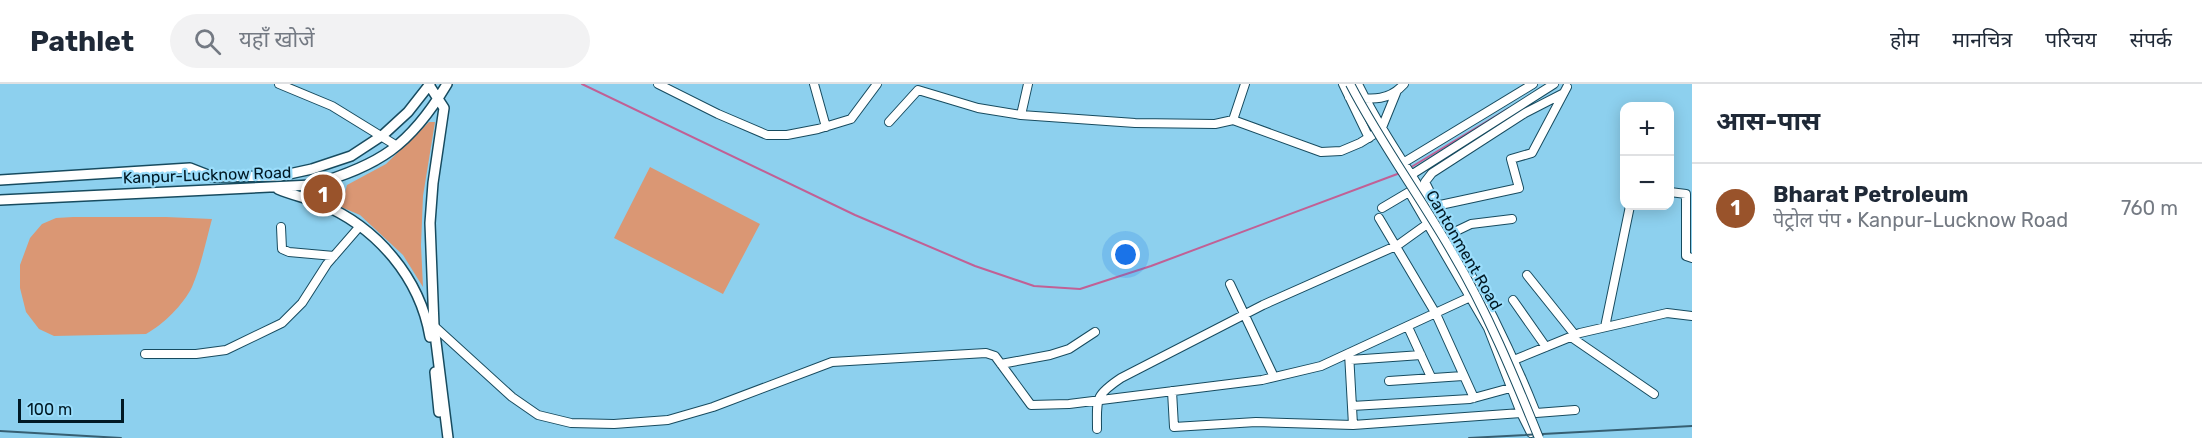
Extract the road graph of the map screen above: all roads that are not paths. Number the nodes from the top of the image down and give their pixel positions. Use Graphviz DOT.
graph roads {
  1 [pos="279,84"];
  2 [pos="429,84"];
  3 [pos="447,84"];
  4 [pos="658,84"];
  5 [pos="813,84"];
  6 [pos="877,84"];
  7 [pos="1028,84"];
  8 [pos="1245,84"];
  9 [pos="1343,84"];
  10 [pos="1350,84"];
  11 [pos="1358,84"];
  12 [pos="1404,84"];
  13 [pos="1533,84"];
  14 [pos="1554,84"];
  15 [pos="1396,93"];
  16 [pos="1349,97"];
  17 [pos="438,98"];
  18 [pos="1365,98"];
  19 [pos="1021,115"];
  20 [pos="1233,120"];
  21 [pos="889,122"];
  22 [pos="826,127"];
  23 [pos="1381,129"];
  24 [pos="383,135"];
  25 [pos="1369,138"];
  26 [pos="397,146"];
  27 [pos="1403,163"];
  28 [pos="204,174"];
  29 [pos="1411,175"];
  30 [pos="0,180"];
  31 [pos="275,187"];
  32 [pos="203,189"];
  33 [pos="1674,192"];
  34 [pos="0,200"];
  35 [pos="1434,206"];
  36 [pos="1382,208"];
  37 [pos="1629,210"];
  38 [pos="1437,217"];
  39 [pos="1379,218"];
  40 [pos="1512,219"];
  41 [pos="1427,224"];
  42 [pos="360,226"];
  43 [pos="281,228"];
  44 [pos="1448,236"];
  45 [pos="1395,247"];
  46 [pos="334,256"];
  47 [pos="1692,258"];
  48 [pos="1527,275"];
  49 [pos="1230,284"];
  50 [pos="1481,292"];
  51 [pos="1471,296"];
  52 [pos="1513,300"];
  53 [pos="1244,314"];
  54 [pos="1436,314"];
  55 [pos="1692,316"];
  56 [pos="434,326"];
  57 [pos="1407,327"];
  58 [pos="1605,327"];
  59 [pos="1095,332"];
  60 [pos="1573,336"];
  61 [pos="1546,347"];
  62 [pos="145,354"];
  63 [pos="1421,355"];
  64 [pos="1349,356"];
  65 [pos="1513,360"];
  66 [pos="1001,364"];
  67 [pos="1502,364"];
  68 [pos="1463,376"];
  69 [pos="1274,377"];
  70 [pos="1431,377"];
  71 [pos="1389,381"];
  72 [pos="1524,383"];
  73 [pos="1510,388"];
  74 [pos="1172,391"];
  75 [pos="1654,394"];
  76 [pos="1474,398"];
  77 [pos="1097,401"];
  78 [pos="1352,406"];
  79 [pos="1575,410"];
  80 [pos="1521,413"];
  81 [pos="1353,425"];
  82 [pos="1097,429"];
  83 [pos="1531,433"];
  84 [pos="442,438"];
  85 [pos="448,438"];
  86 [pos="1539,438"];
  1 -- 24 [label="street"];
  2 -- 17 [label="main road"];
  2 -- 24 [label="main road, Kanpur-Lucknow Road"];
  3 -- 17 [label="main road, Kanpur-Lucknow Road"];
  4 -- 22 [label="street"];
  5 -- 22 [label="street"];
  6 -- 22 [label="street"];
  7 -- 19 [label="street"];
  8 -- 20 [label="street"];
  9 -- 16 [label="street"];
  10 -- 86 [label="street, Cantonment Road, bridge"];
  11 -- 18 [label="street"];
  12 -- 15 [label="street"];
  13 -- 27 [label="street"];
  14 -- 29 [label="street"];
  15 -- 18 [label="street"];
  15 -- 23 [label="street"];
  16 -- 18 [label="street"];
  16 -- 25 [label="street"];
  17 -- 26 [label="main road, Kanpur-Lucknow Road"];
  17 -- 56 [label="main road"];
  18 -- 23 [label="street"];
  19 -- 20 [label="street"];
  19 -- 21 [label="street"];
  20 -- 25 [label="street"];
  23 -- 25 [label="street"];
  23 -- 27 [label="street"];
  24 -- 26 [label="street"];
  24 -- 28 [label="main road, Kanpur-Lucknow Road"];
  26 -- 31 [label="main road, Kanpur-Lucknow Road"];
  27 -- 29 [label="street"];
  28 -- 30 [label="main road, Kanpur-Lucknow Road"];
  28 -- 32 [label="main road"];
  29 -- 35 [label="street"];
  31 -- 32 [label="main road, Kanpur-Lucknow Road"];
  31 -- 42 [label="main road"];
  32 -- 34 [label="main road, Kanpur-Lucknow Road"];
  33 -- 47 [label="street"];
  35 -- 35 [label="street"];
  35 -- 38 [label="street"];
  36 -- 41 [label="street"];
  37 -- 58 [label="street"];
  38 -- 41 [label="street"];
  38 -- 44 [label="street"];
  39 -- 45 [label="street"];
  40 -- 44 [label="street"];
  41 -- 45 [label="street"];
  41 -- 51 [label="street"];
  42 -- 46 [label="street"];
  42 -- 84 [label="main road"];
  43 -- 46 [label="street"];
  44 -- 50 [label="street"];
  45 -- 53 [label="street"];
  45 -- 54 [label="street"];
  46 -- 62 [label="street"];
  48 -- 60 [label="street"];
  49 -- 53 [label="street"];
  50 -- 51 [label="street"];
  50 -- 65 [label="street"];
  51 -- 54 [label="street"];
  51 -- 67 [label="street"];
  52 -- 61 [label="street"];
  53 -- 69 [label="street"];
  53 -- 77 [label="street"];
  54 -- 57 [label="street"];
  54 -- 68 [label="street"];
  55 -- 58 [label="street"];
  56 -- 66 [label="street"];
  56 -- 85 [label="main road"];
  57 -- 63 [label="street"];
  57 -- 64 [label="street"];
  58 -- 60 [label="street"];
  59 -- 66 [label="street"];
  60 -- 61 [label="street"];
  60 -- 75 [label="street"];
  61 -- 65 [label="street"];
  63 -- 64 [label="street"];
  63 -- 70 [label="street"];
  64 -- 69 [label="street"];
  64 -- 78 [label="street"];
  65 -- 67 [label="street"];
  65 -- 72 [label="street"];
  66 -- 77 [label="street"];
  67 -- 73 [label="street"];
  68 -- 70 [label="street"];
  68 -- 76 [label="street"];
  69 -- 74 [label="street"];
  70 -- 71 [label="street"];
  72 -- 73 [label="street"];
  72 -- 79 [label="street"];
  73 -- 76 [label="street"];
  73 -- 80 [label="street"];
  74 -- 77 [label="street"];
  74 -- 81 [label="street"];
  76 -- 78 [label="street"];
  77 -- 82 [label="street"];
  78 -- 81 [label="street"];
  80 -- 81 [label="street"];
  80 -- 83 [label="street"];
}
